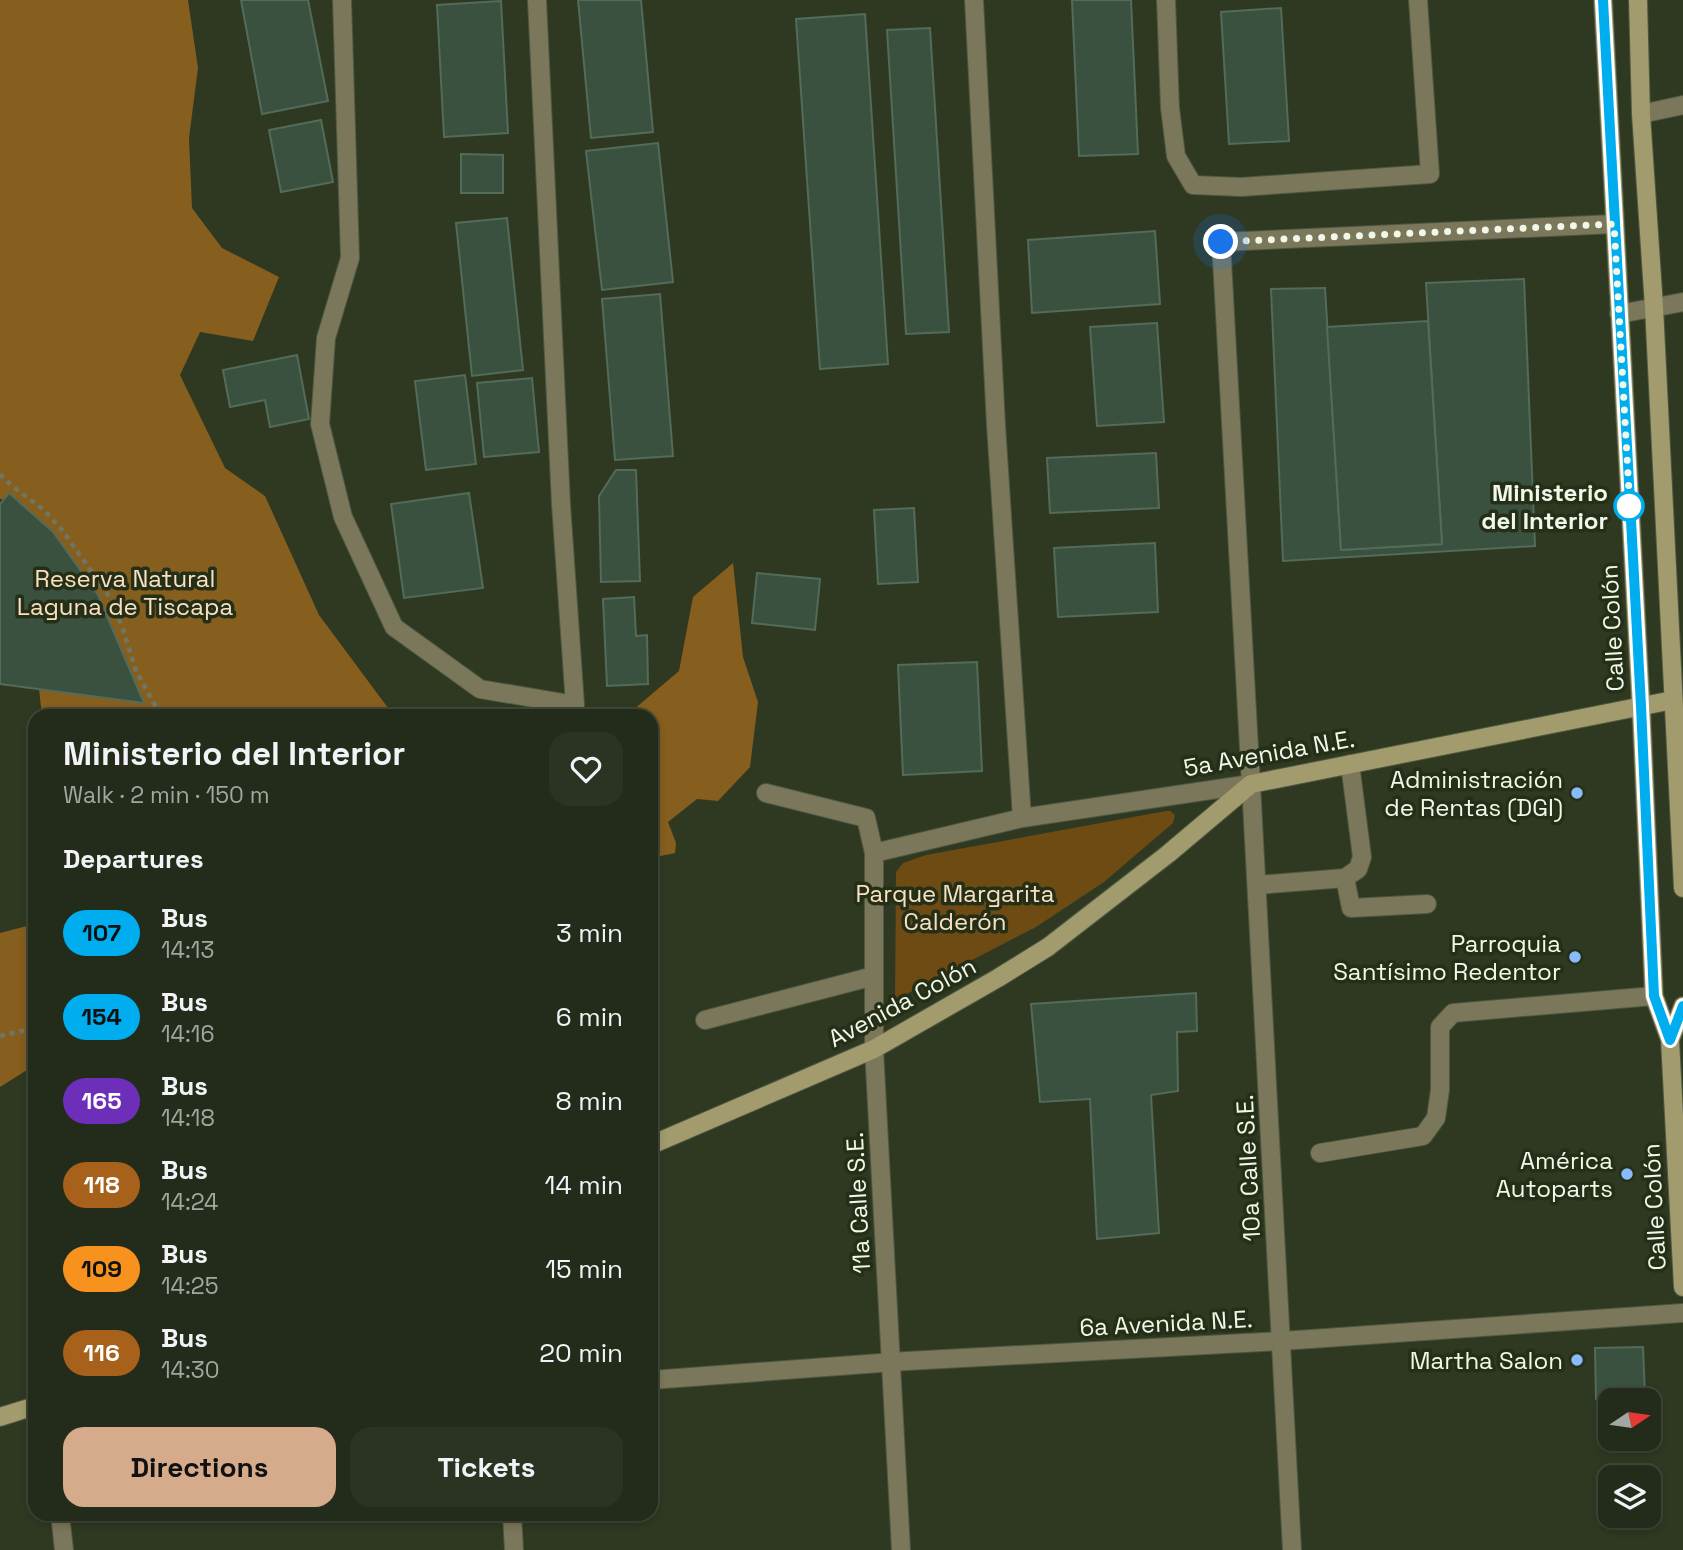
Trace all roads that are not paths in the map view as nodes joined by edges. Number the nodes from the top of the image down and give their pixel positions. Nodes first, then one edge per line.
1 (342, 0) edge
2 (537, 0) edge
3 (974, 0) edge
4 (1166, 0) edge
5 (1418, 0) edge
6 (1603, 0) edge
7 (1637, 0) edge
8 (1683, 105) edge
9 (1642, 114) junction
10 (1614, 224) junction
11 (1683, 302) edge
12 (1654, 307) junction
13 (1619, 314) junction
14 (1673, 700) junction
15 (1641, 706) junction
16 (1350, 764) junction
17 (1251, 784) junction
18 (766, 793) dead end
19 (1022, 818) junction
20 (1682, 851) edge
21 (874, 853) junction
22 (1345, 878) junction
23 (1258, 885) junction
24 (1683, 888) edge
25 (1427, 904) dead end
26 (874, 975) junction
27 (1654, 996) junction
28 (1683, 1006) edge
29 (705, 1020) dead end
30 (1670, 1040) junction
31 (874, 1049) junction
32 (658, 1142) edge
33 (1320, 1153) dead end
34 (1683, 1287) edge
35 (1683, 1313) edge
36 (1282, 1341) junction
37 (890, 1362) junction
38 (658, 1379) edge
39 (28, 1408) edge
40 (0, 1417) edge
41 (61, 1521) edge
42 (512, 1521) edge
43 (64, 1550) edge
44 (514, 1550) edge
45 (901, 1550) edge
46 (1292, 1550) edge

1 - 2 street
3 - 19 street
4 - 5 street
6 - 10 main road, Calle Colón
7 - 9 main road
8 - 9 street
9 - 12 main road
10 - 13 main road, Calle Colón
10 - 17 street, 10a Calle S.E.
11 - 12 street
12 - 13 street
12 - 14 main road
13 - 15 main road, Calle Colón
14 - 15 main road, 5a Avenida N.E.
14 - 20 main road
15 - 16 main road, 5a Avenida N.E.
15 - 27 main road, Calle Colón
16 - 17 main road, 5a Avenida N.E.
16 - 22 street
17 - 19 street, 5a Avenida N.E.
17 - 23 street, 10a Calle S.E.
17 - 31 main road, Avenida Colón
18 - 21 street, 11a Calle S.E.
19 - 21 street, 5a Avenida N.E.
20 - 24 main road
21 - 26 street, 11a Calle S.E.
22 - 23 street
22 - 25 street
23 - 36 street, 10a Calle S.E.
26 - 29 street
26 - 31 street, 11a Calle S.E.
27 - 30 main road, Calle Colón
27 - 33 street
28 - 30 main road, Calle Colón
30 - 34 main road, Calle Colón
31 - 32 main road, Avenida Colón
31 - 37 street, 11a Calle S.E.
35 - 36 street, 6a Avenida N.E.
36 - 37 street, 6a Avenida N.E.
36 - 46 street, 10a Calle S.E.
37 - 38 street, 6a Avenida N.E.
37 - 45 street, 11a Calle S.E.
39 - 40 main road
41 - 43 street
42 - 44 street

